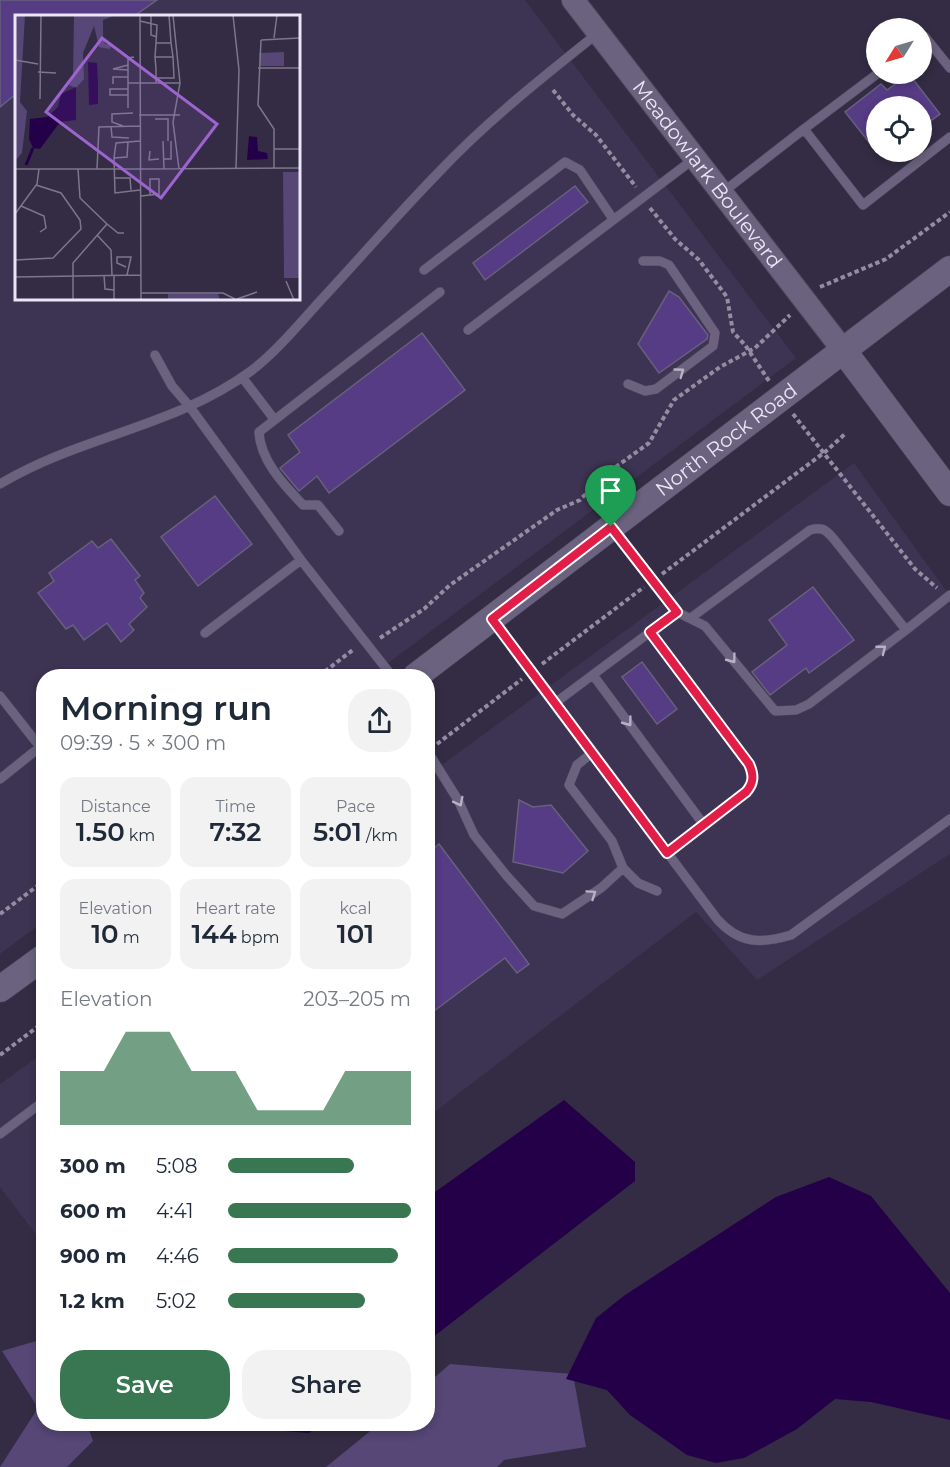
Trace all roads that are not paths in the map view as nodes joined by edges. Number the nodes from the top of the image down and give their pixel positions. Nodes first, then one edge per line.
1 (573, 0) edge
2 (598, 33) junction
3 (932, 46) edge
4 (950, 68) edge
5 (866, 82) edge
6 (804, 129) junction
7 (950, 136) edge
8 (694, 158) junction
9 (722, 193) junction
10 (613, 219) junction
11 (643, 261) dead end
12 (950, 268) edge
13 (424, 270) dead end
14 (440, 292) dead end
15 (468, 330) dead end
16 (843, 350) junction
17 (155, 355) dead end
18 (242, 377) junction
19 (628, 384) dead end
20 (190, 407) junction
21 (274, 419) junction
22 (0, 484) edge
23 (950, 493) edge
24 (611, 527) junction
25 (339, 531) dead end
26 (301, 560) junction
27 (948, 597) edge
28 (677, 612) junction
29 (692, 617) junction
30 (492, 619) junction
31 (906, 630) junction
32 (650, 632) junction
33 (205, 633) dead end
34 (387, 669) edge
35 (425, 669) edge
36 (593, 675) junction
37 (0, 696) edge
38 (555, 703) junction
39 (36, 742) edge
40 (592, 753) junction
41 (36, 754) edge
42 (435, 763) edge
43 (0, 779) edge
44 (950, 819) edge
45 (704, 825) junction
46 (667, 853) junction
47 (623, 868) junction
48 (657, 891) dead end
49 (36, 963) edge
50 (0, 989) edge
51 (36, 1107) edge
52 (0, 1134) edge

1 - 2 street, Meadowlark Boulevard
2 - 8 street, Meadowlark Boulevard
2 - 18 lane
3 - 4 lane
5 - 6 lane
6 - 7 lane
6 - 9 lane
8 - 9 street, Meadowlark Boulevard
8 - 10 lane
9 - 16 street, Meadowlark Boulevard
10 - 13 lane
10 - 15 lane
19 -> 11 lane
12 - 16 main road, North Rock Road
14 - 21 lane
16 - 23 main road
16 - 24 main road, North Rock Road
17 - 20 lane
18 - 20 lane
18 - 21 lane
20 - 22 lane
20 - 26 lane
21 - 25 lane
24 - 28 lane
24 - 30 main road, North Rock Road
26 - 33 lane
26 - 34 lane
27 - 31 lane
28 - 29 lane
28 - 32 lane
29 -> 31 lane
29 - 31 lane
30 - 35 main road, North Rock Road
30 - 38 lane
32 - 36 lane
32 - 45 lane
36 - 38 lane
36 -> 45 lane
37 - 39 lane
38 - 40 lane
40 - 46 lane
40 - 47 lane
41 - 43 lane
42 -> 47 lane
44 - 46 lane
45 - 46 lane
47 - 48 lane
49 - 50 main road
51 - 52 lane

